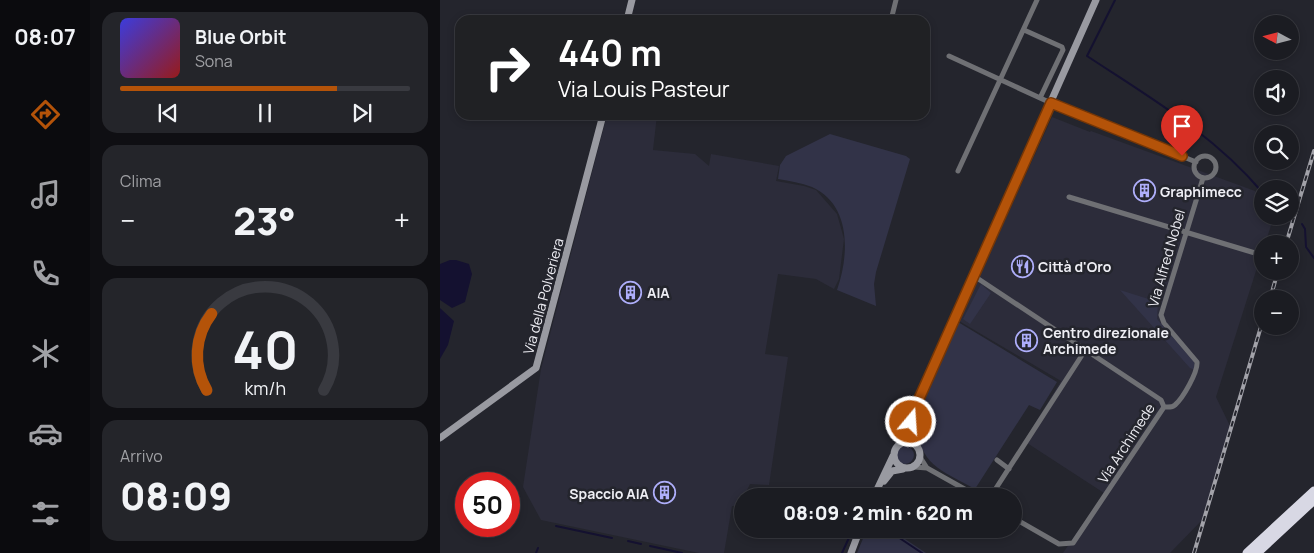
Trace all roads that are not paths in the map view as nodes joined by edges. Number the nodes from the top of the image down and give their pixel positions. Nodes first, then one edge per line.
1 (632, 0) edge
2 (896, 0) edge
3 (1037, 0) edge
4 (1096, 0) edge
5 (628, 15) edge
6 (892, 15) edge
7 (1024, 30) junction
8 (949, 56) dead end
9 (1000, 79) junction
10 (1040, 98) junction
11 (1051, 103) junction
12 (602, 120) edge
13 (1196, 162) junction
14 (958, 171) dead end
15 (1203, 178) junction
16 (1069, 197) dead end
17 (1185, 233) junction
18 (1254, 253) edge
19 (974, 276) junction
20 (1086, 350) junction
21 (918, 401) junction
22 (1164, 407) junction
23 (440, 438) edge
24 (902, 443) junction
25 (918, 448) junction
26 (894, 456) junction
27 (920, 457) junction
28 (997, 460) dead end
29 (914, 467) junction
30 (927, 468) junction
31 (905, 469) junction
32 (1010, 469) junction
33 (878, 488) edge
34 (879, 488) edge
35 (963, 488) edge
36 (997, 488) edge
37 (1314, 491) edge
38 (1314, 500) edge
39 (1022, 523) edge
40 (857, 538) edge
41 (851, 553) edge
42 (1247, 553) edge
43 (1257, 553) edge

1 - 5 main road
2 - 6 street
3 - 7 street
4 - 11 main road
7 - 9 street
7 - 10 street
8 - 9 street
9 - 10 street
9 - 14 street
10 - 11 street
11 - 13 street
11 - 19 main road
12 - 23 main road, Via della Polveriera
13 - 15 street
13 - 15 street
15 - 17 street, Via Alfred Nobel
16 - 17 street
17 - 18 street
17 - 22 street, Via Alfred Nobel
19 - 20 street, Via Archimede
19 - 21 main road
20 - 22 street, Via Archimede
20 - 32 street
21 - 24 main road
21 - 25 main road
22 - 39 street, Via Archimede
24 - 25 main road
24 - 26 main road
25 - 27 main road
26 - 31 main road
26 - 33 main road
27 - 29 main road
27 - 30 street
28 - 32 street
29 - 30 street
29 - 31 main road
30 - 35 street
31 - 34 main road
32 - 36 street
37 - 42 highway
38 - 43 highway
40 - 41 main road

